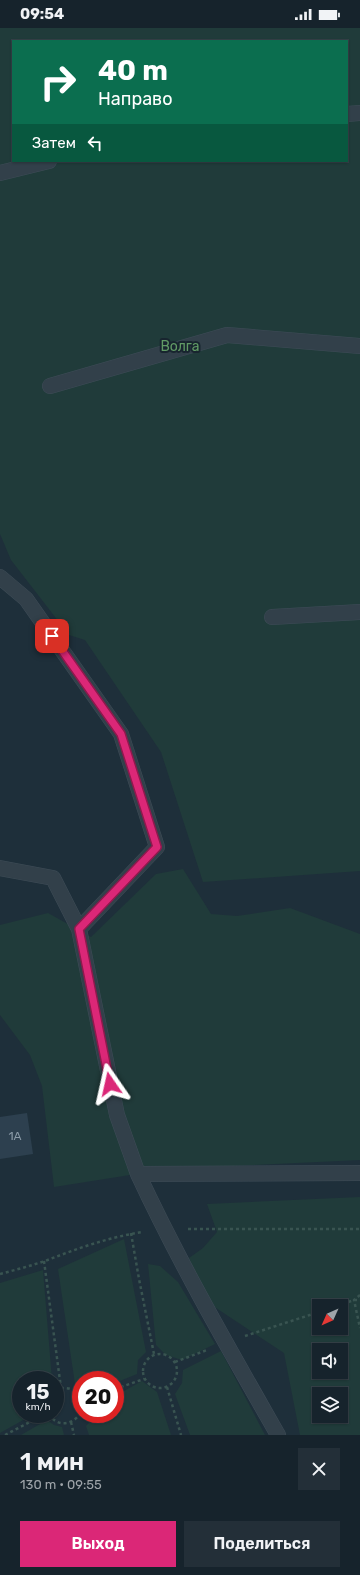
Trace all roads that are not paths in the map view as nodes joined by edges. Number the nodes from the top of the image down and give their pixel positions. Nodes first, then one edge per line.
1 (360, 113) edge
2 (348, 114) edge
3 (45, 162) edge
4 (0, 173) edge
5 (360, 346) edge
6 (50, 386) dead end
7 (0, 577) edge
8 (360, 612) edge
9 (272, 617) dead end
10 (0, 868) edge
11 (79, 929) junction
12 (360, 1173) edge
13 (138, 1174) junction
14 (278, 1435) edge

1 - 2 lane
3 - 4 lane
5 - 6 lane
7 - 11 lane
8 - 9 lane
10 - 11 lane
11 - 13 lane
12 - 13 lane
13 - 14 lane

